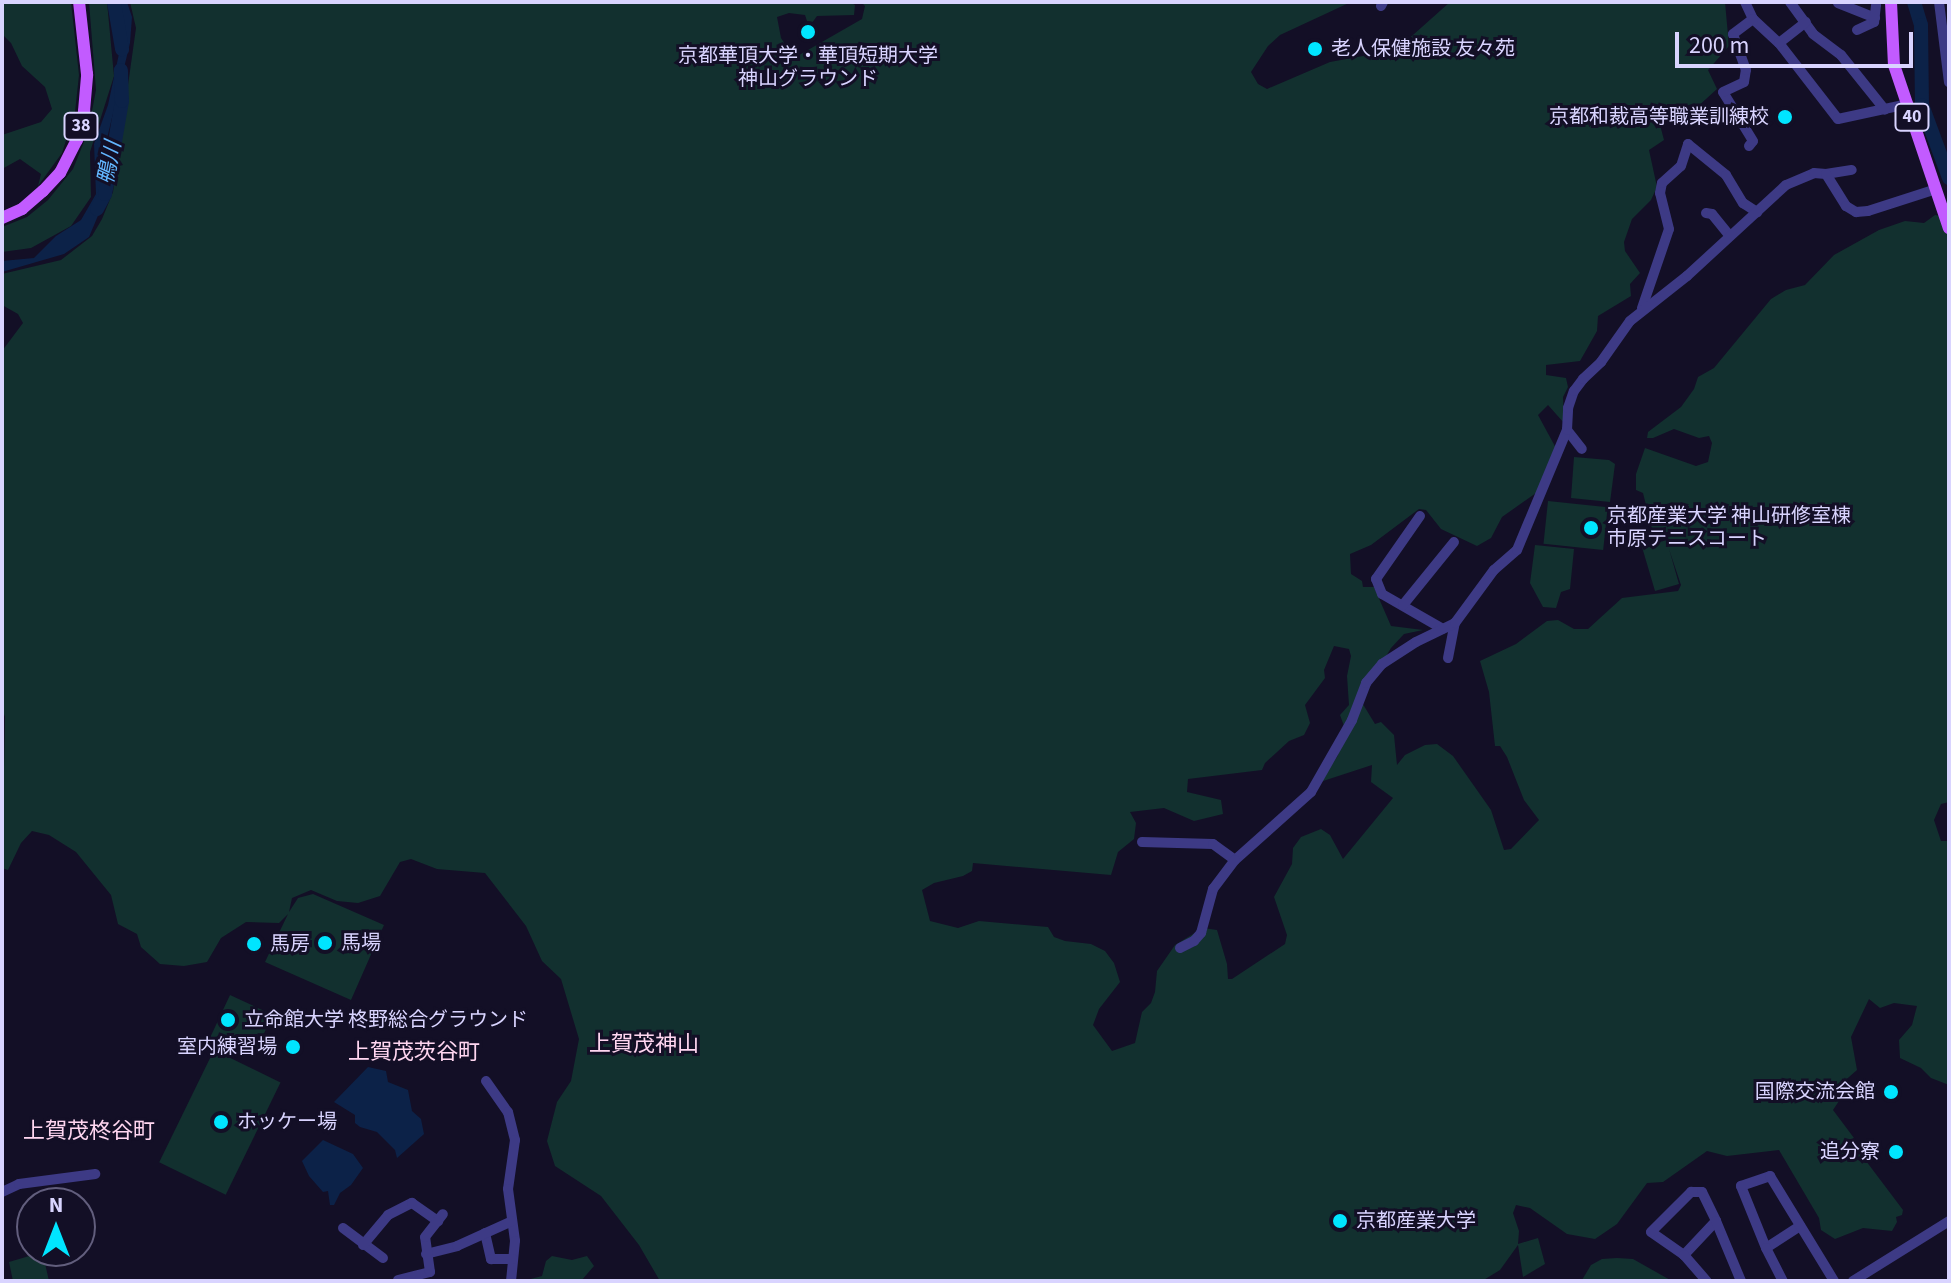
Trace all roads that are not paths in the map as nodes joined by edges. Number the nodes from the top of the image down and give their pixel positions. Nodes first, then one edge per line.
1 (79, 2) edge
2 (1745, 2) edge
3 (1790, 2) edge
4 (1939, 2) edge
5 (1838, 3) edge
6 (1872, 4) edge
7 (1891, 7) edge
8 (1875, 18) junction
9 (1753, 19) junction
10 (1806, 22) junction
11 (1857, 30) dead end
12 (1779, 43) junction
13 (1949, 82) edge
14 (1908, 104) junction
15 (1885, 110) junction
16 (1749, 146) dead end
17 (1852, 170) dead end
18 (1826, 174) junction
19 (1941, 189) edge
20 (1757, 212) junction
21 (1706, 213) dead end
22 (2, 218) edge
23 (1949, 228) edge
24 (1730, 236) junction
25 (1636, 316) junction
26 (1567, 430) junction
27 (1582, 449) dead end
28 (1420, 516) dead end
29 (1454, 542) dead end
30 (1403, 605) junction
31 (1455, 623) junction
32 (1443, 629) junction
33 (1448, 658) dead end
34 (1142, 842) dead end
35 (1235, 860) junction
36 (1180, 948) dead end
37 (486, 1081) dead end
38 (95, 1174) dead end
39 (2, 1192) edge
40 (512, 1221) junction
41 (1716, 1221) junction
42 (1949, 1221) edge
43 (1800, 1226) junction
44 (343, 1228) dead end
45 (485, 1233) junction
46 (363, 1245) junction
47 (1766, 1248) junction
48 (426, 1254) junction
49 (1684, 1255) junction
50 (383, 1258) dead end
51 (513, 1259) junction
52 (398, 1280) edge
53 (511, 1281) edge
54 (1707, 1281) edge
55 (1741, 1281) edge
56 (1783, 1281) edge
57 (1834, 1281) edge
58 (1853, 1281) edge

1 - 22 main road, 38
2 - 9 street
3 - 10 street
4 - 13 street
5 - 8 street
6 - 7 street
6 - 8 street
7 - 14 main road, 40
8 - 11 street
9 - 12 street
9 - 16 street
10 - 12 street
10 - 15 street
12 - 15 street
14 - 15 street
14 - 19 main road, 40
17 - 18 street
18 - 19 street
18 - 20 street
19 - 23 main road, 40
20 - 24 street
20 - 25 street
21 - 24 street
24 - 25 street
25 - 26 street
26 - 27 street
26 - 31 street
28 - 30 street
29 - 30 street
30 - 32 street
31 - 32 street
31 - 33 street
32 - 35 street
34 - 35 street
35 - 36 street
37 - 40 street
38 - 39 street
40 - 45 street
40 - 51 street
41 - 49 street
41 - 49 street
41 - 55 street
42 - 58 street
43 - 47 street
43 - 47 street
43 - 57 street
44 - 46 street
45 - 48 street
45 - 51 street
46 - 48 street
46 - 50 street
47 - 56 street
48 - 52 street
49 - 54 street
51 - 53 street

